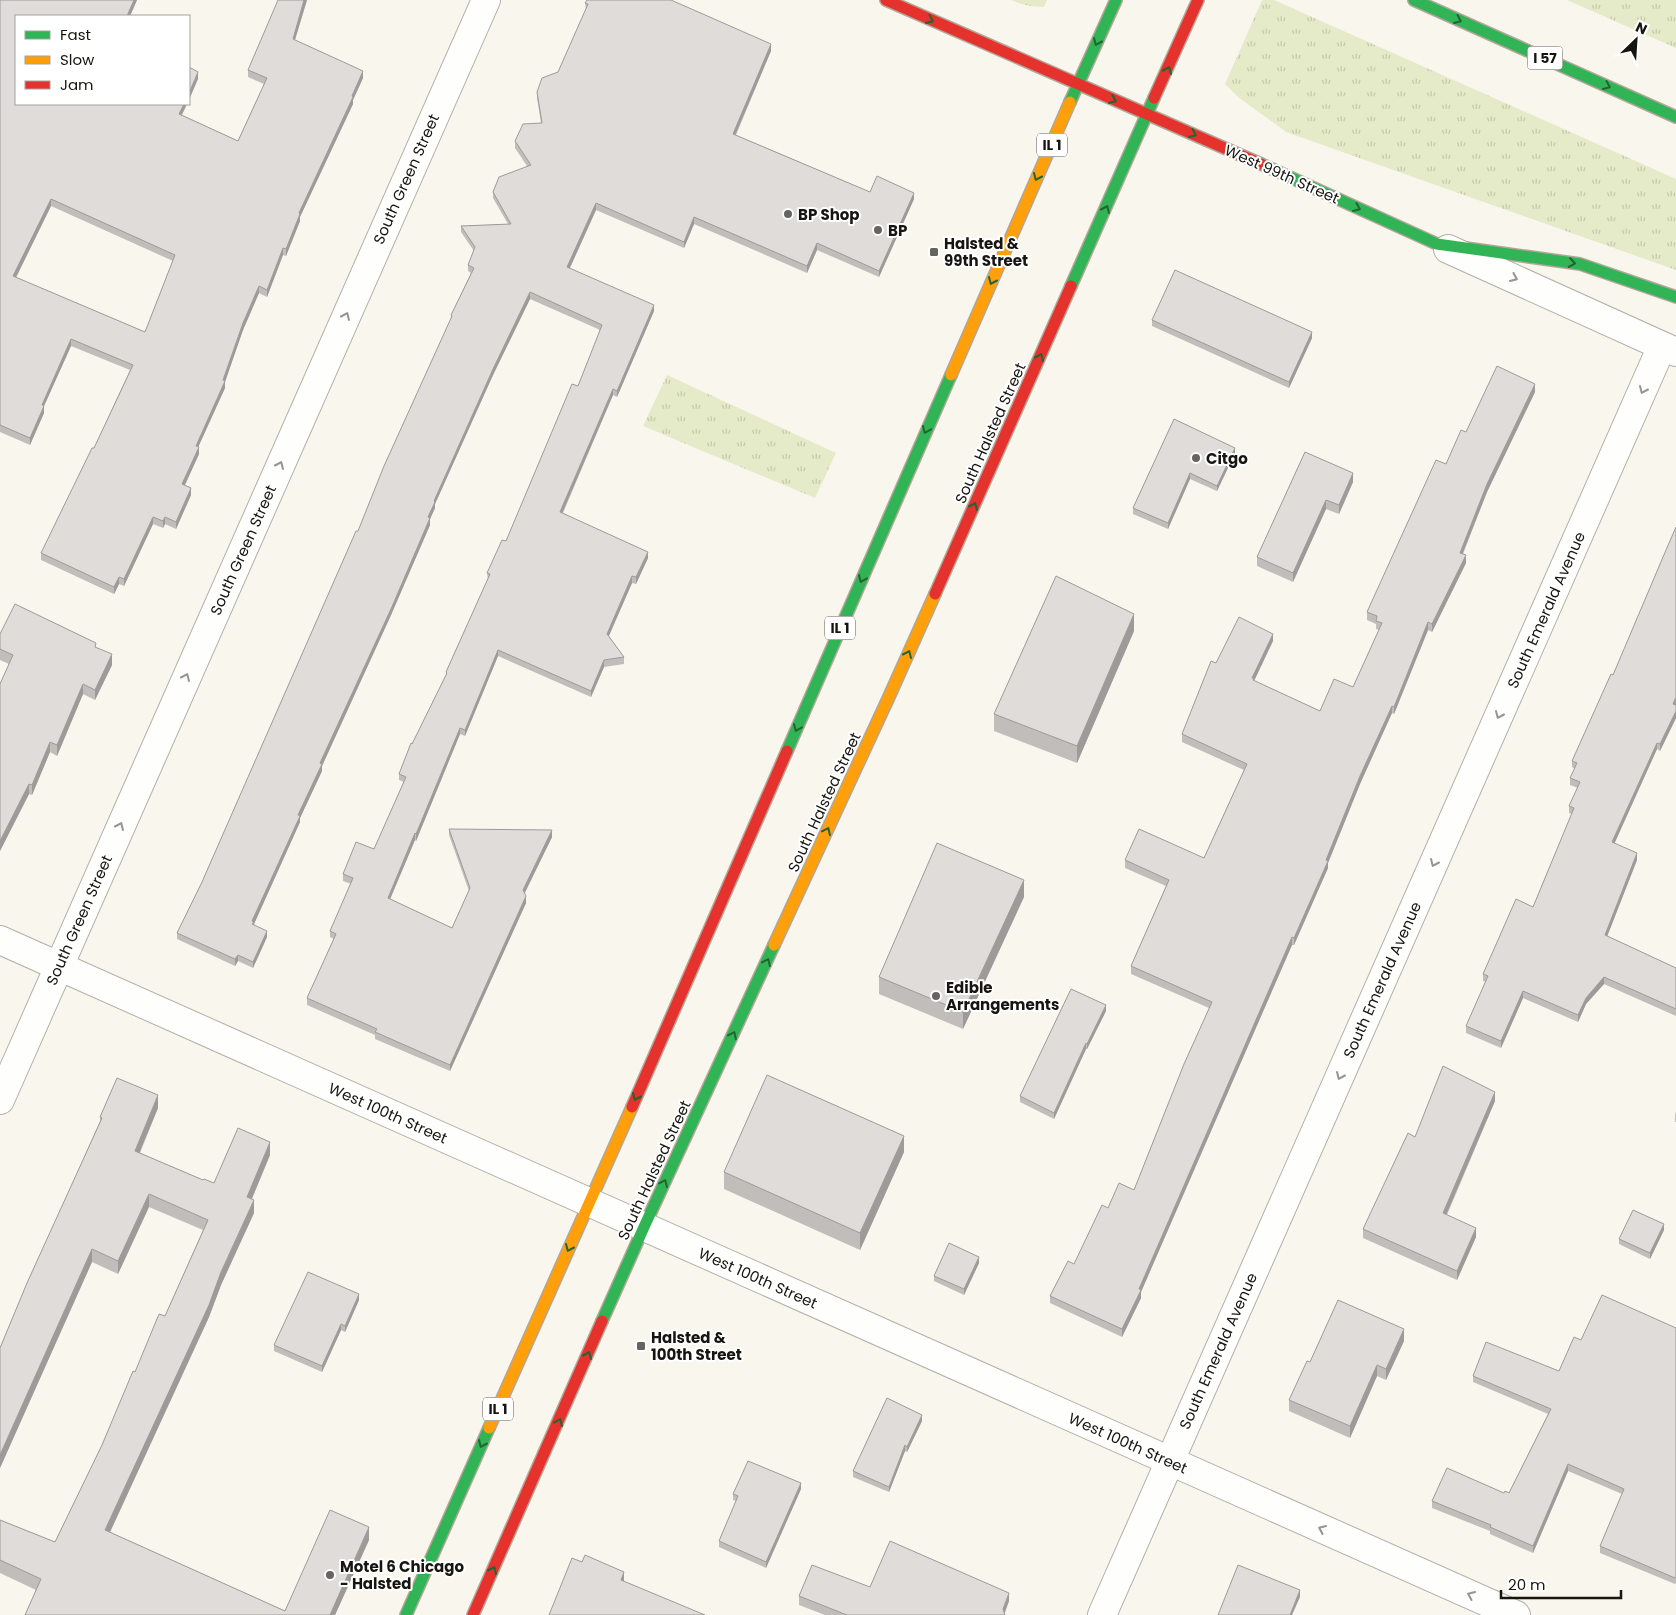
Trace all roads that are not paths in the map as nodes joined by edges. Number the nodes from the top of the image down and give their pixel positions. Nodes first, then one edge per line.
1 (486, 0) edge
2 (886, 0) edge
3 (1116, 0) edge
4 (1198, 0) edge
5 (1414, 0) edge
6 (1078, 85) junction
7 (1148, 115) junction
8 (1676, 117) edge
9 (1437, 244) junction
10 (1676, 297) edge
11 (1669, 349) edge
12 (0, 940) edge
13 (58, 967) junction
14 (0, 1100) edge
15 (589, 1203) junction
16 (644, 1227) junction
17 (1170, 1461) junction
18 (406, 1615) edge
19 (473, 1615) edge
20 (1102, 1615) edge
21 (1516, 1615) edge

13 -> 1 street, South Green Street
2 -> 6 main road, West 99th Street
3 -> 6 main road, IL 1
7 -> 4 main road, South Halsted Street
5 -> 8 main road, I 57
6 -> 7 main road, West 99th Street
6 -> 15 main road, IL 1
7 -> 9 main road, West 99th Street
16 -> 7 main road, South Halsted Street
9 -> 10 main road
9 -> 11 street, West 99th Street
11 -> 17 street, South Emerald Avenue
12 - 13 street, West 100th Street
13 - 14 street, South Green Street
13 - 15 street, West 100th Street
15 - 16 street, West 100th Street
15 -> 18 main road, IL 1
16 - 17 street, West 100th Street
19 -> 16 main road, South Halsted Street
17 - 20 street, South Emerald Avenue
21 -> 17 street, West 100th Street

